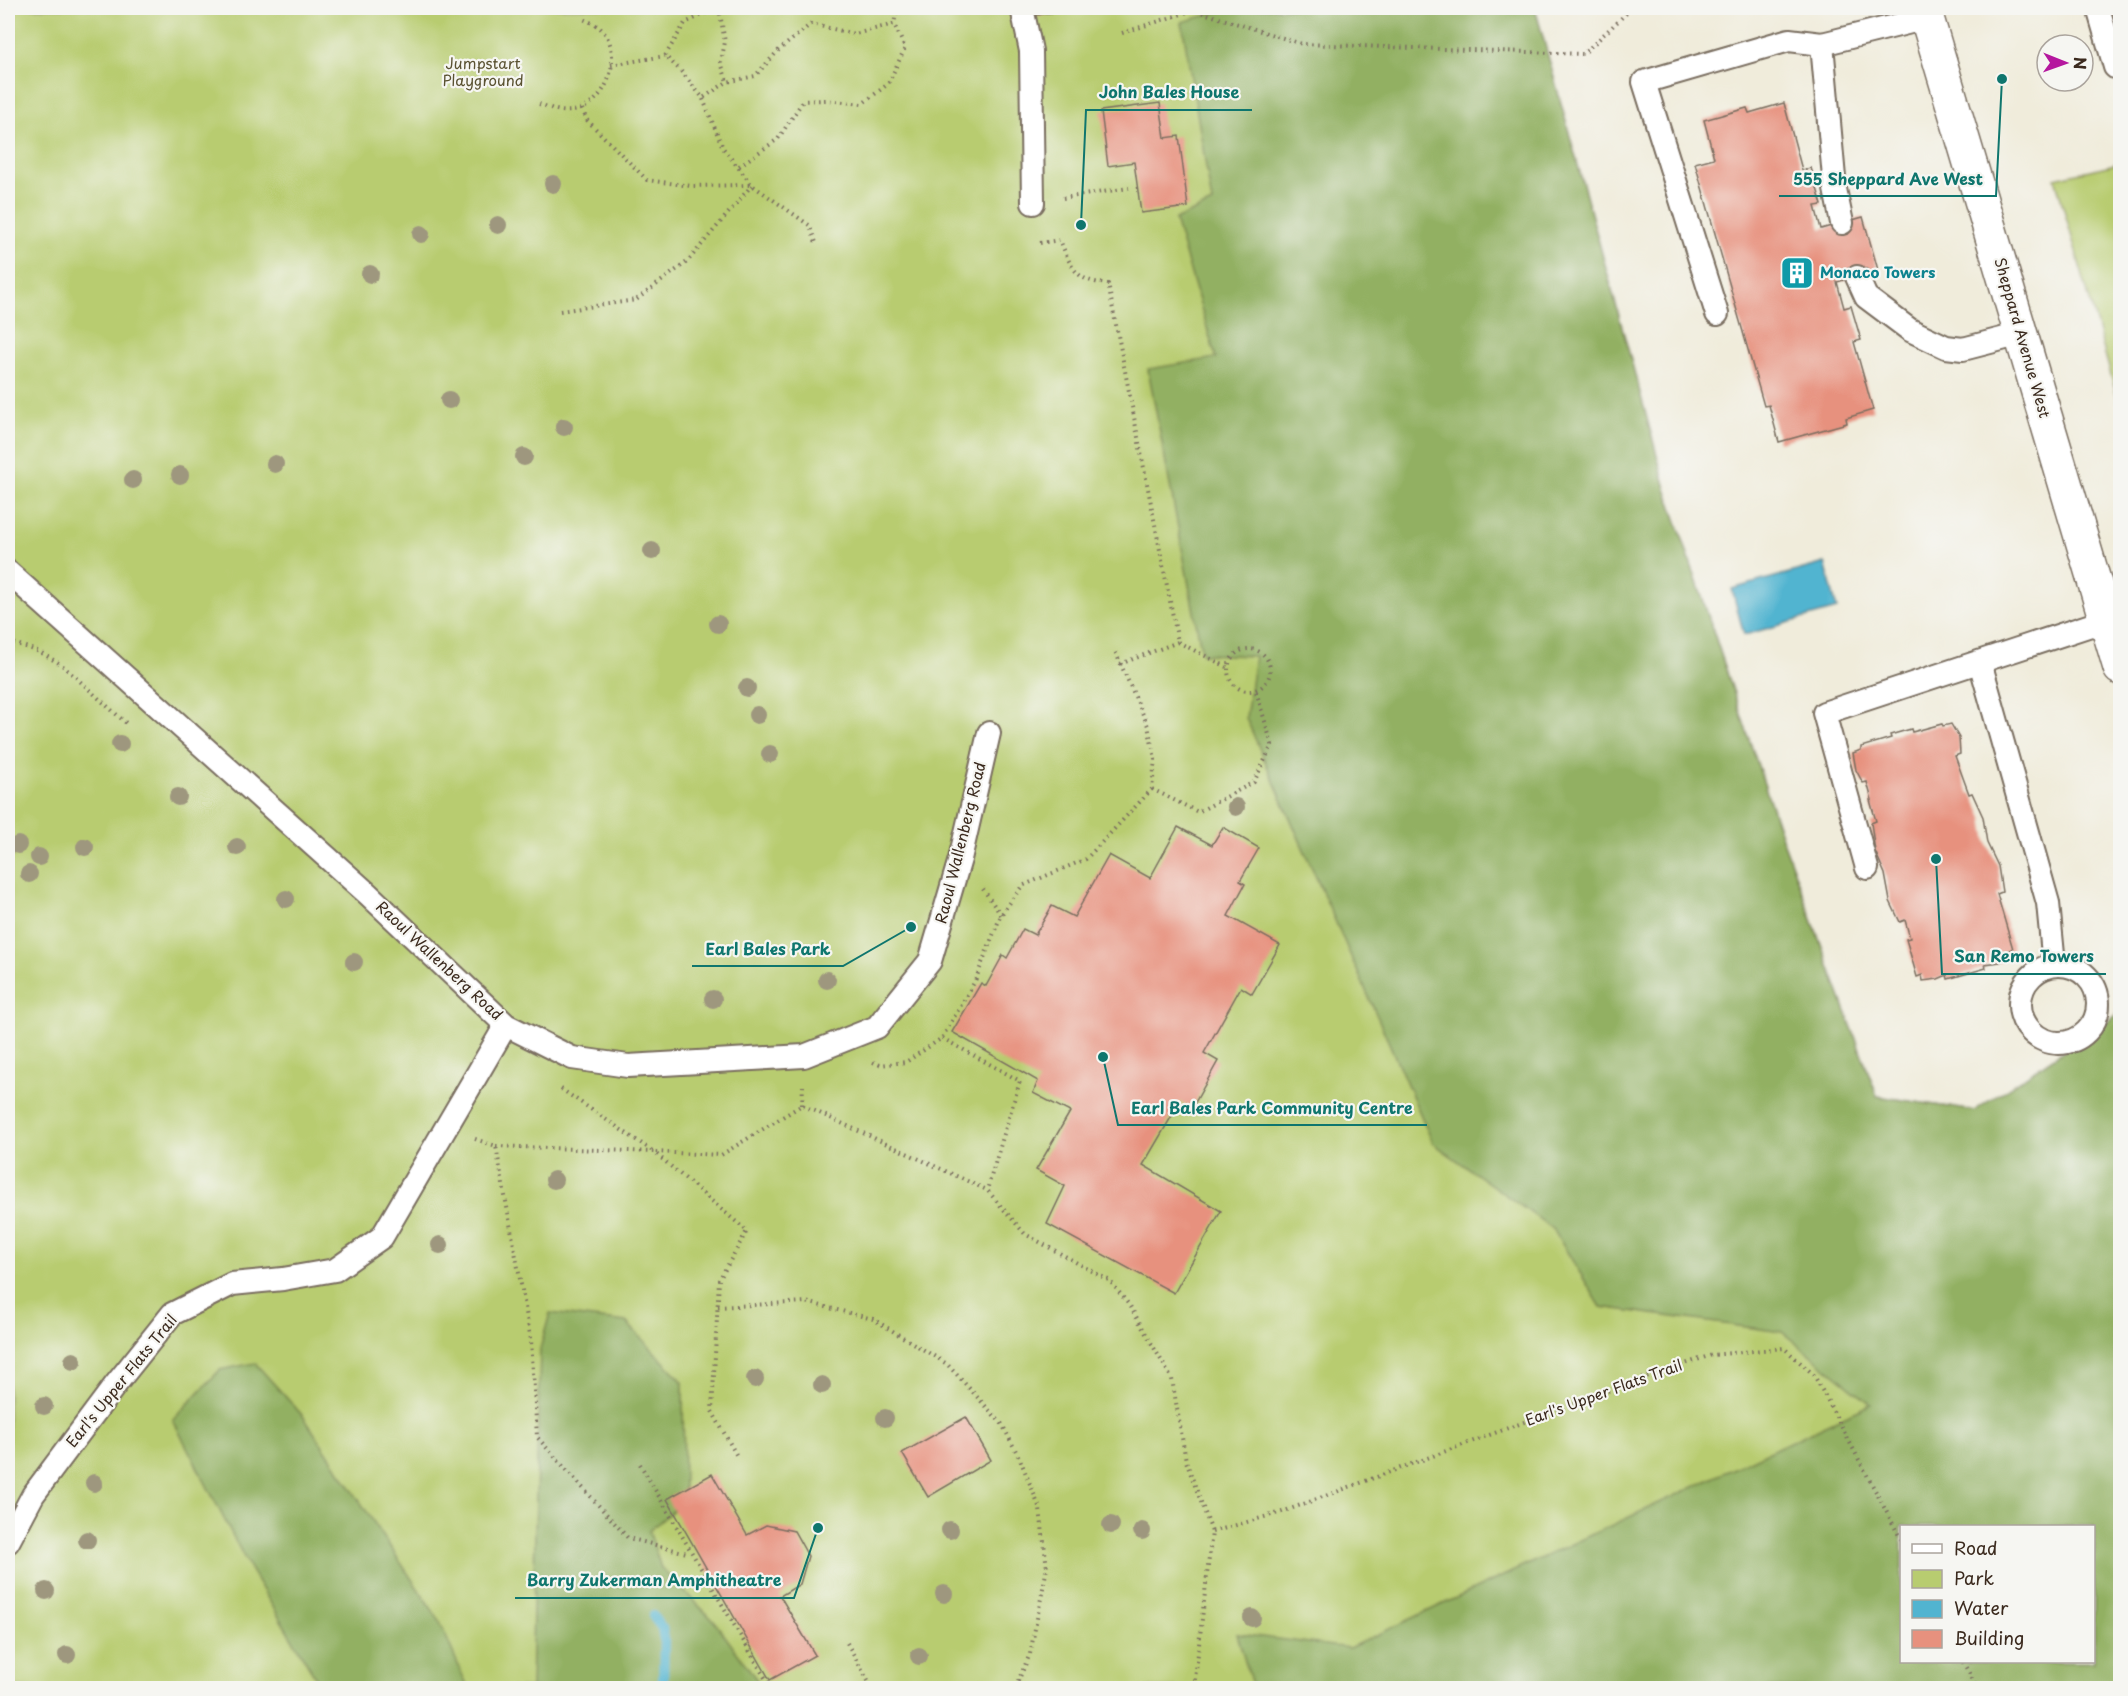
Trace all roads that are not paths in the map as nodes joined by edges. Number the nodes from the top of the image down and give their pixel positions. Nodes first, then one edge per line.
1 (1022, 8) edge
2 (2098, 8) edge
3 (1926, 13) edge
4 (1822, 44) junction
5 (2121, 65) edge
6 (1033, 203) road end
7 (1842, 223) dead end
8 (1857, 277) dead end
9 (1717, 314) dead end
10 (2021, 334) junction
11 (8, 572) edge
12 (2106, 620) junction
13 (1980, 662) junction
14 (2121, 668) edge
15 (988, 733) dead end
16 (1867, 868) dead end
17 (2054, 965) dead end
18 (506, 1025) junction
19 (8, 1542) edge

1 - 6 lane
2 - 5 lane
3 - 4 lane
3 - 10 main road, Sheppard Avenue West
4 - 7 lane
4 - 9 lane
8 - 10 lane
10 - 12 main road, Sheppard Avenue West
11 - 18 lane, Raoul Wallenberg Road
12 - 13 lane
12 - 14 main road, Sheppard Avenue West
13 - 16 lane
13 - 17 lane
15 - 18 lane, Raoul Wallenberg Road
18 - 19 lane, Earl's Upper Flats Trail

